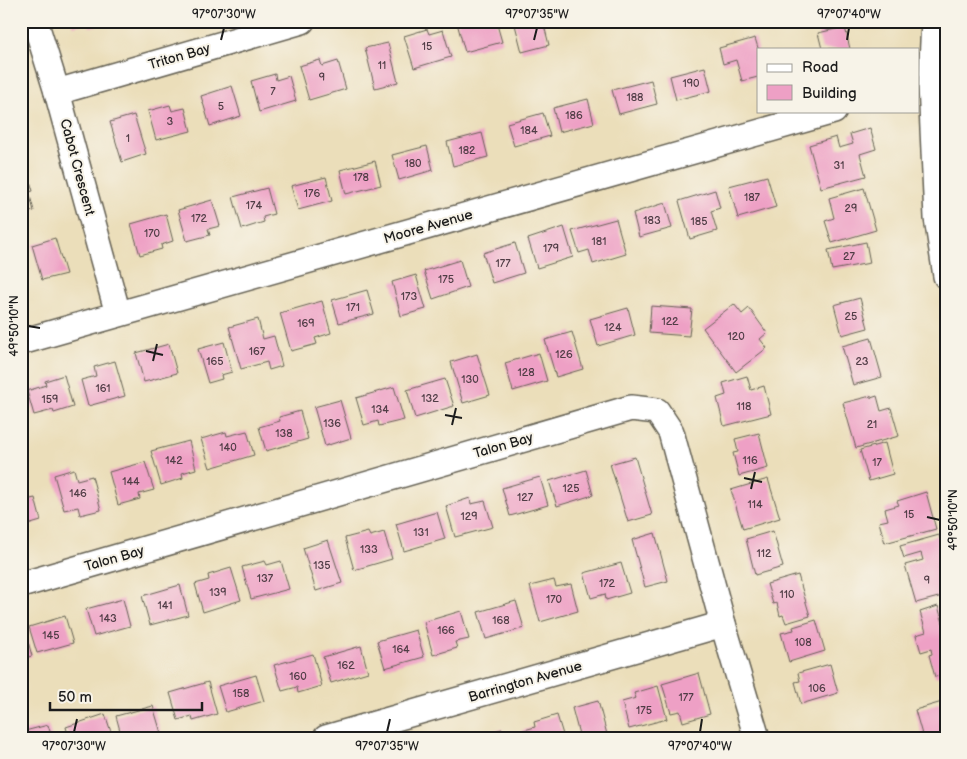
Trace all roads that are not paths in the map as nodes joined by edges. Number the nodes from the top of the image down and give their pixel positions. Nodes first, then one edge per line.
1 (36, 21) edge
2 (302, 21) edge
3 (934, 21) edge
4 (57, 92) junction
5 (932, 96) edge
6 (830, 112) edge
7 (946, 276) edge
8 (118, 314) junction
9 (21, 342) edge
10 (21, 585) edge
11 (723, 624) junction
12 (326, 738) edge
13 (757, 738) edge

1 - 4 street, Cabot Crescent
2 - 4 street, Triton Bay
3 - 5 street
4 - 8 street, Cabot Crescent
5 - 7 street
6 - 8 street, Moore Avenue
8 - 9 street, Moore Avenue
10 - 11 street, Talon Bay
11 - 12 street, Barrington Avenue
11 - 13 street, Talon Bay

